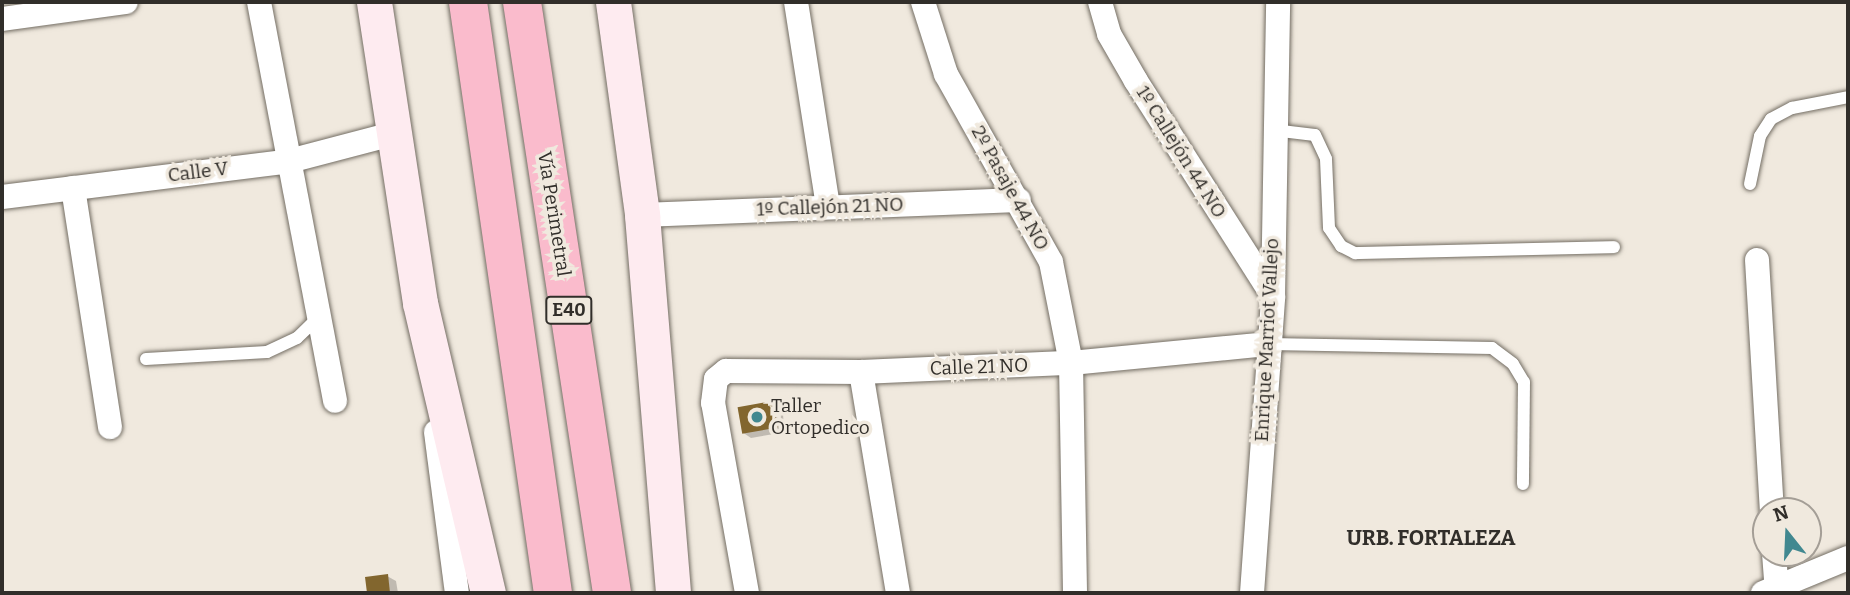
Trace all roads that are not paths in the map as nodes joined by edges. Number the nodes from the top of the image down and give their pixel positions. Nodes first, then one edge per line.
1 (126, 2) edge
2 (259, 2) edge
3 (374, 2) edge
4 (613, 2) edge
5 (796, 2) edge
6 (923, 2) edge
7 (1100, 2) edge
8 (1278, 2) edge
9 (44, 7) edge
10 (523, 14) edge
11 (470, 18) edge
12 (2, 19) edge
13 (1848, 97) edge
14 (1273, 130) junction
15 (392, 134) junction
16 (289, 161) junction
17 (1750, 184) dead end
18 (73, 188) junction
19 (2, 197) edge
20 (1019, 200) junction
21 (828, 206) junction
22 (642, 215) junction
23 (1614, 247) dead end
24 (1757, 260) dead end
25 (1273, 297) junction
26 (420, 303) junction
27 (318, 318) junction
28 (1269, 344) junction
29 (146, 359) dead end
30 (1071, 363) junction
31 (861, 372) junction
32 (335, 401) dead end
33 (110, 427) dead end
34 (1523, 484) dead end
35 (1771, 497) edge
36 (1848, 558) edge
37 (1773, 567) edge
38 (1772, 592) edge
39 (457, 593) edge
40 (488, 593) edge
41 (553, 593) edge
42 (612, 593) edge
43 (673, 593) edge
44 (747, 593) edge
45 (898, 593) edge
46 (1075, 593) edge
47 (1252, 593) edge

1 - 9 street
2 - 16 street
3 - 15 main road
4 - 22 main road
5 - 21 street
6 - 20 street, 2º Pasaje 44 NO
7 - 25 street, 1º Callejón 44 NO
8 - 14 street, Enrique Marriot Vallejo
9 - 12 street
10 - 42 highway, Vía Perimetral / E40
11 - 41 highway
13 - 17 lane
14 - 23 lane
14 - 25 street, Enrique Marriot Vallejo
15 - 16 street, Calle V
15 - 26 main road
16 - 18 street, Calle V
16 - 27 street
18 - 19 street, Calle V
18 - 33 street
20 - 21 street, 1º Callejón 21 NO
20 - 30 street, 2º Pasaje 44 NO
21 - 22 street, 1º Callejón 21 NO
22 - 43 main road
24 - 35 street
25 - 28 street, Enrique Marriot Vallejo
26 - 39 street
26 - 40 main road
27 - 29 lane
27 - 32 street
28 - 30 street, Calle 21 NO
28 - 34 lane
28 - 47 street, Enrique Marriot Vallejo
30 - 31 street, Calle 21 NO
30 - 46 street, 2º Pasaje 44 NO
31 - 44 street, Calle 21 NO
31 - 45 street
36 - 38 street
37 - 38 street

